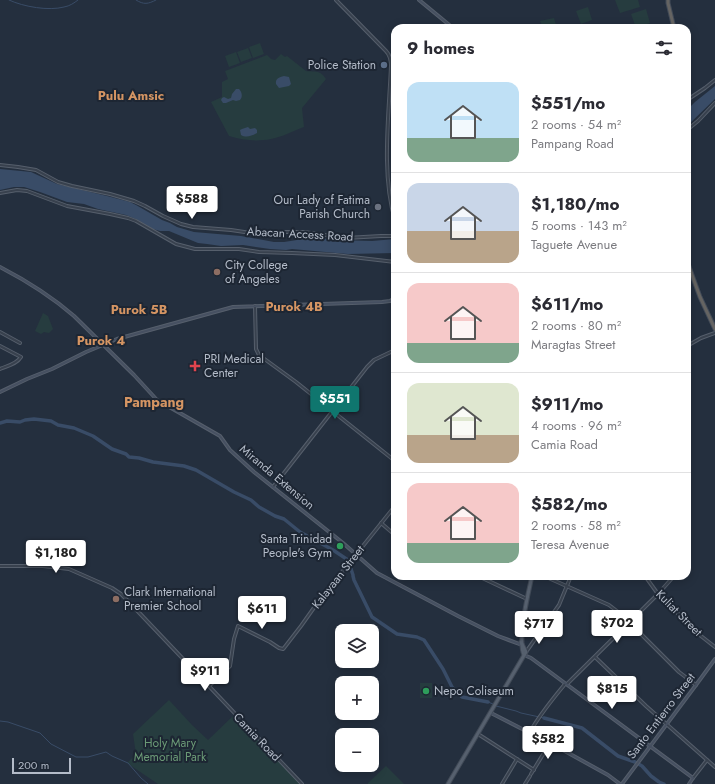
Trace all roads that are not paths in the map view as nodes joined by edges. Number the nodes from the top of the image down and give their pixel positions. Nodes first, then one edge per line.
1 (336, 0) edge
2 (419, 0) edge
3 (668, 0) edge
4 (448, 24) edge
5 (673, 24) edge
6 (715, 80) edge
7 (390, 82) joint
8 (691, 97) edge
9 (715, 103) edge
10 (691, 127) edge
11 (0, 165) edge
12 (0, 193) edge
13 (391, 208) edge
14 (391, 236) edge
15 (391, 262) edge
16 (0, 267) edge
17 (691, 272) edge
18 (391, 300) edge
19 (255, 306) junction
20 (715, 329) edge
21 (0, 332) edge
22 (715, 333) edge
23 (20, 343) dead end
24 (691, 344) edge
25 (104, 345) junction
26 (0, 346) edge
27 (391, 352) edge
28 (1, 368) edge
29 (0, 392) edge
30 (332, 412) junction
31 (391, 458) edge
32 (272, 487) junction
33 (391, 511) edge
34 (381, 523) junction
35 (391, 532) edge
36 (356, 554) junction
37 (0, 566) edge
38 (487, 580) edge
39 (531, 580) edge
40 (553, 580) edge
41 (569, 580) edge
42 (648, 580) edge
43 (670, 580) edge
44 (567, 586) junction
45 (658, 594) junction
46 (527, 599) junction
47 (629, 622) junction
48 (522, 644) junction
49 (715, 647) edge
50 (526, 652) junction
51 (524, 655) junction
52 (595, 657) junction
53 (531, 658) junction
54 (715, 659) edge
55 (566, 684) junction
56 (696, 685) junction
57 (209, 686) junction
58 (491, 713) junction
59 (667, 724) junction
60 (530, 732) junction
61 (478, 734) junction
62 (550, 743) junction
63 (650, 747) junction
64 (516, 759) junction
65 (707, 760) junction
66 (715, 767) edge
67 (534, 770) junction
68 (693, 778) junction
69 (302, 784) edge
70 (448, 784) edge
71 (502, 784) edge
72 (525, 784) edge
73 (621, 784) edge
74 (689, 784) edge

1 - 7 street
2 - 4 main road
3 - 5 highway
6 - 8 street
7 - 13 street
9 - 10 street
11 - 14 street, Abacan Access Road
12 - 15 street, Abacan Access Road
16 - 25 main road, Miranda Extension
17 - 20 highway
18 - 19 main road
19 - 25 main road
19 - 30 street
21 - 23 street
22 - 24 street
25 - 29 main road
25 - 32 main road, Miranda Extension
26 - 28 street
27 - 30 street
30 - 31 street
30 - 32 street
32 - 36 main road, Miranda Extension
33 - 34 street, Kalayaan Street
34 - 35 street
34 - 36 street, Kalayaan Street
36 - 48 main road, Miranda Extension
36 - 57 street, Kalayaan Street
37 - 57 street, Camia Road
38 - 46 street
39 - 46 main road
40 - 44 street
41 - 44 street
42 - 45 street, Kuliat Street
43 - 45 street
44 - 47 street
44 - 50 street
45 - 47 street
45 - 49 street, Kuliat Street
46 - 48 main road
47 - 52 street
47 - 56 street
48 - 50 main road
48 - 51 main road
50 - 51 main road
50 - 53 main road
51 - 53 main road
51 - 58 main road
52 - 55 street
52 - 59 street
53 - 55 main road
54 - 56 main road, Santo Entierro Street
55 - 60 street
55 - 63 main road
56 - 59 main road, Santo Entierro Street
57 - 69 street, Camia Road
58 - 60 main road
58 - 61 main road
59 - 63 main road, Santo Entierro Street
59 - 65 street
60 - 62 main road
61 - 64 street
61 - 70 main road
62 - 67 street
62 - 73 main road
63 - 68 main road
63 - 73 main road, Santo Entierro Street
64 - 67 street
64 - 71 street
65 - 66 street
65 - 68 street
67 - 72 street
68 - 74 main road

